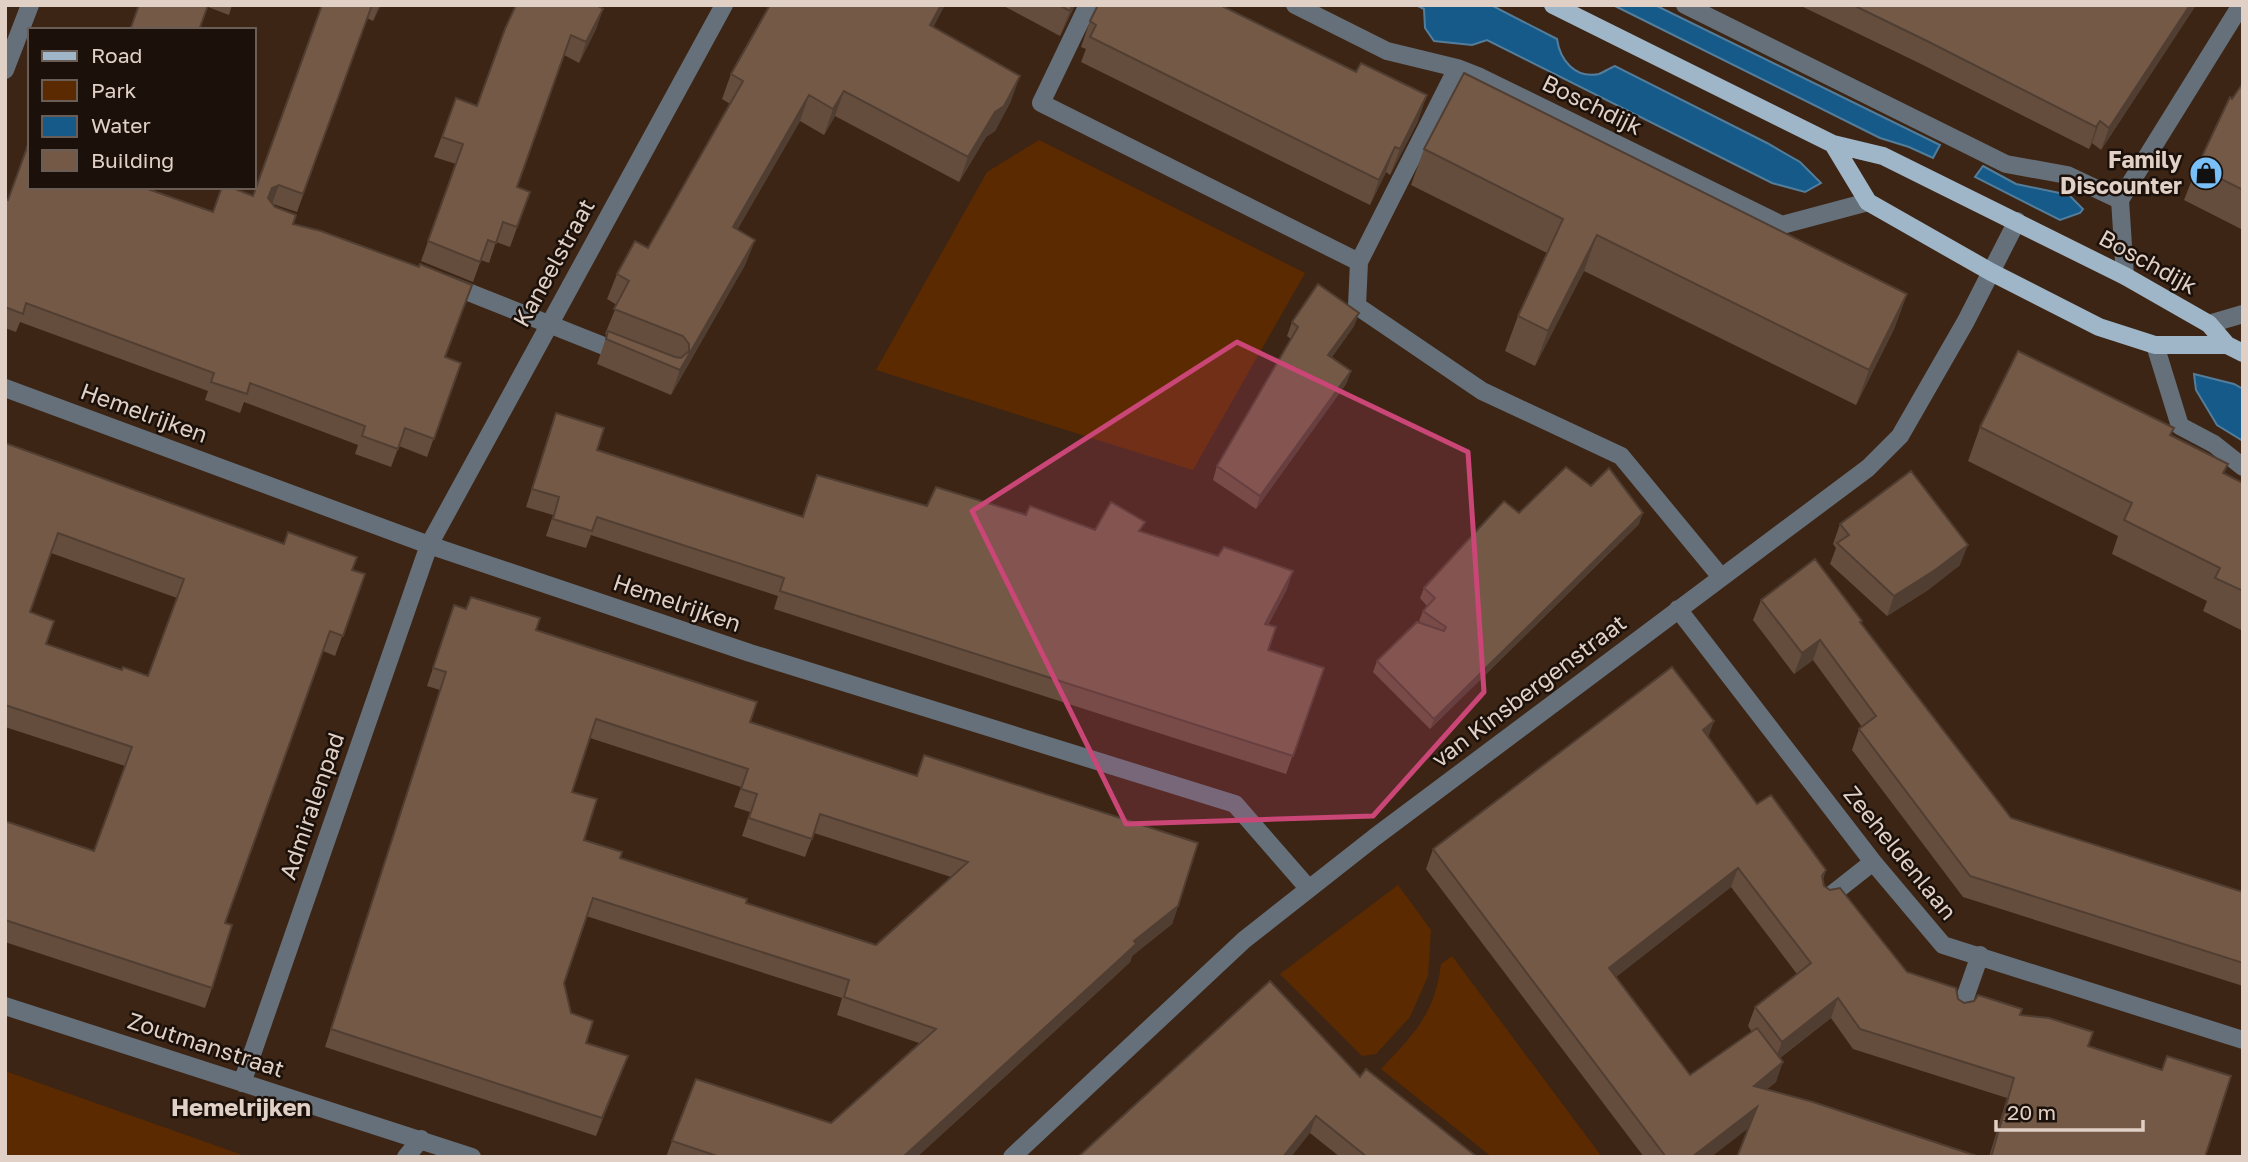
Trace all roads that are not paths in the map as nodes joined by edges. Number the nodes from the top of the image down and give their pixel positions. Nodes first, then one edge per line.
1 (30, 5) edge
2 (724, 5) edge
3 (1088, 5) edge
4 (1295, 5) edge
5 (1553, 5) edge
6 (1685, 5) edge
7 (2240, 13) edge
8 (1457, 68) junction
9 (5, 70) edge
10 (1833, 144) junction
11 (2120, 200) junction
12 (1868, 202) junction
13 (2017, 222) junction
14 (1359, 262) junction
15 (1991, 272) junction
16 (2124, 276) junction
17 (436, 279) edge
18 (2243, 314) edge
19 (548, 324) junction
20 (2209, 324) junction
21 (2155, 345) junction
22 (2235, 349) edge
23 (645, 362) edge
24 (5, 388) edge
25 (2243, 467) edge
26 (429, 545) junction
27 (1721, 577) junction
28 (1678, 609) junction
29 (1873, 862) junction
30 (1309, 889) junction
31 (1826, 899) edge
32 (1980, 955) junction
33 (5, 1006) edge
34 (1960, 1012) edge
35 (2243, 1040) edge
36 (242, 1083) junction
37 (421, 1139) junction
38 (1018, 1155) edge
39 (406, 1157) edge
40 (472, 1157) edge

1 - 9 street
2 - 19 street, Kaneelstraat
3 - 14 street
4 - 8 street, Boschdijk
5 - 10 main road, Boschdijk
6 - 11 street, Boschdijk
7 - 11 street
8 - 12 street, Boschdijk
8 - 14 street
10 - 12 main road, Boschdijk
10 - 13 main road, Boschdijk
11 - 16 street
12 - 15 main road, Boschdijk
13 - 15 street, van Kinsbergenstraat
13 - 16 main road, Boschdijk
14 - 27 street
15 - 21 main road, Boschdijk
15 - 27 street, van Kinsbergenstraat
16 - 20 main road, Boschdijk
17 - 19 street
18 - 20 street, Boschdijk
19 - 23 street
19 - 26 street, Kaneelstraat
20 - 22 main road, Boschdijk
21 - 22 main road, Boschdijk
21 - 25 street
24 - 26 street, Hemelrijken
26 - 30 street, Hemelrijken
26 - 36 street, Admiralenpad
27 - 28 street, van Kinsbergenstraat
28 - 29 street, Zeeheldenlaan
28 - 30 street, van Kinsbergenstraat
29 - 31 street
29 - 32 street, Zeeheldenlaan
30 - 38 street, van Kinsbergenstraat
32 - 34 street
32 - 35 street, Zeeheldenlaan
33 - 36 street, Zoutmanstraat
36 - 37 street, Zoutmanstraat
37 - 39 street
37 - 40 street, Zoutmanstraat

